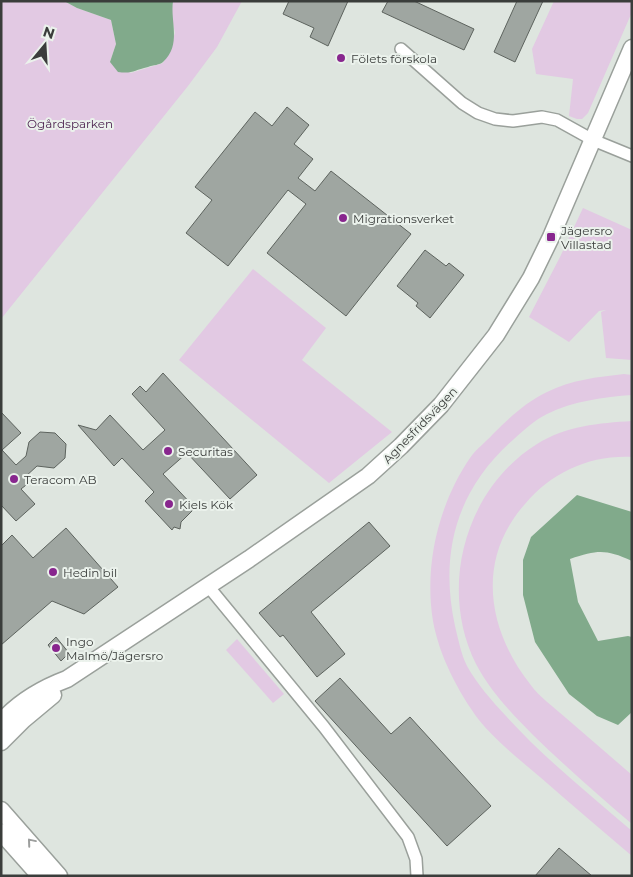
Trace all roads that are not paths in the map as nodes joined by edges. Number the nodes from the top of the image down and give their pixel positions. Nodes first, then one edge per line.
1 (632, 48) edge
2 (401, 49) dead end
3 (593, 140) junction
4 (632, 156) edge
5 (208, 586) junction
6 (67, 679) junction
7 (1, 722) edge
8 (1, 742) edge
9 (1, 810) edge
10 (1, 832) edge
11 (40, 876) edge
12 (59, 876) edge
13 (417, 876) edge

1 - 3 main road, Agnesfridsvägen
2 - 3 street
3 - 4 street
3 - 5 main road, Agnesfridsvägen
5 - 6 main road, Agnesfridsvägen
5 - 13 street
6 - 7 main road, Agnesfridsvägen
6 - 8 main road, Agnesfridsvägen
12 -> 9 main road
10 - 11 main road

